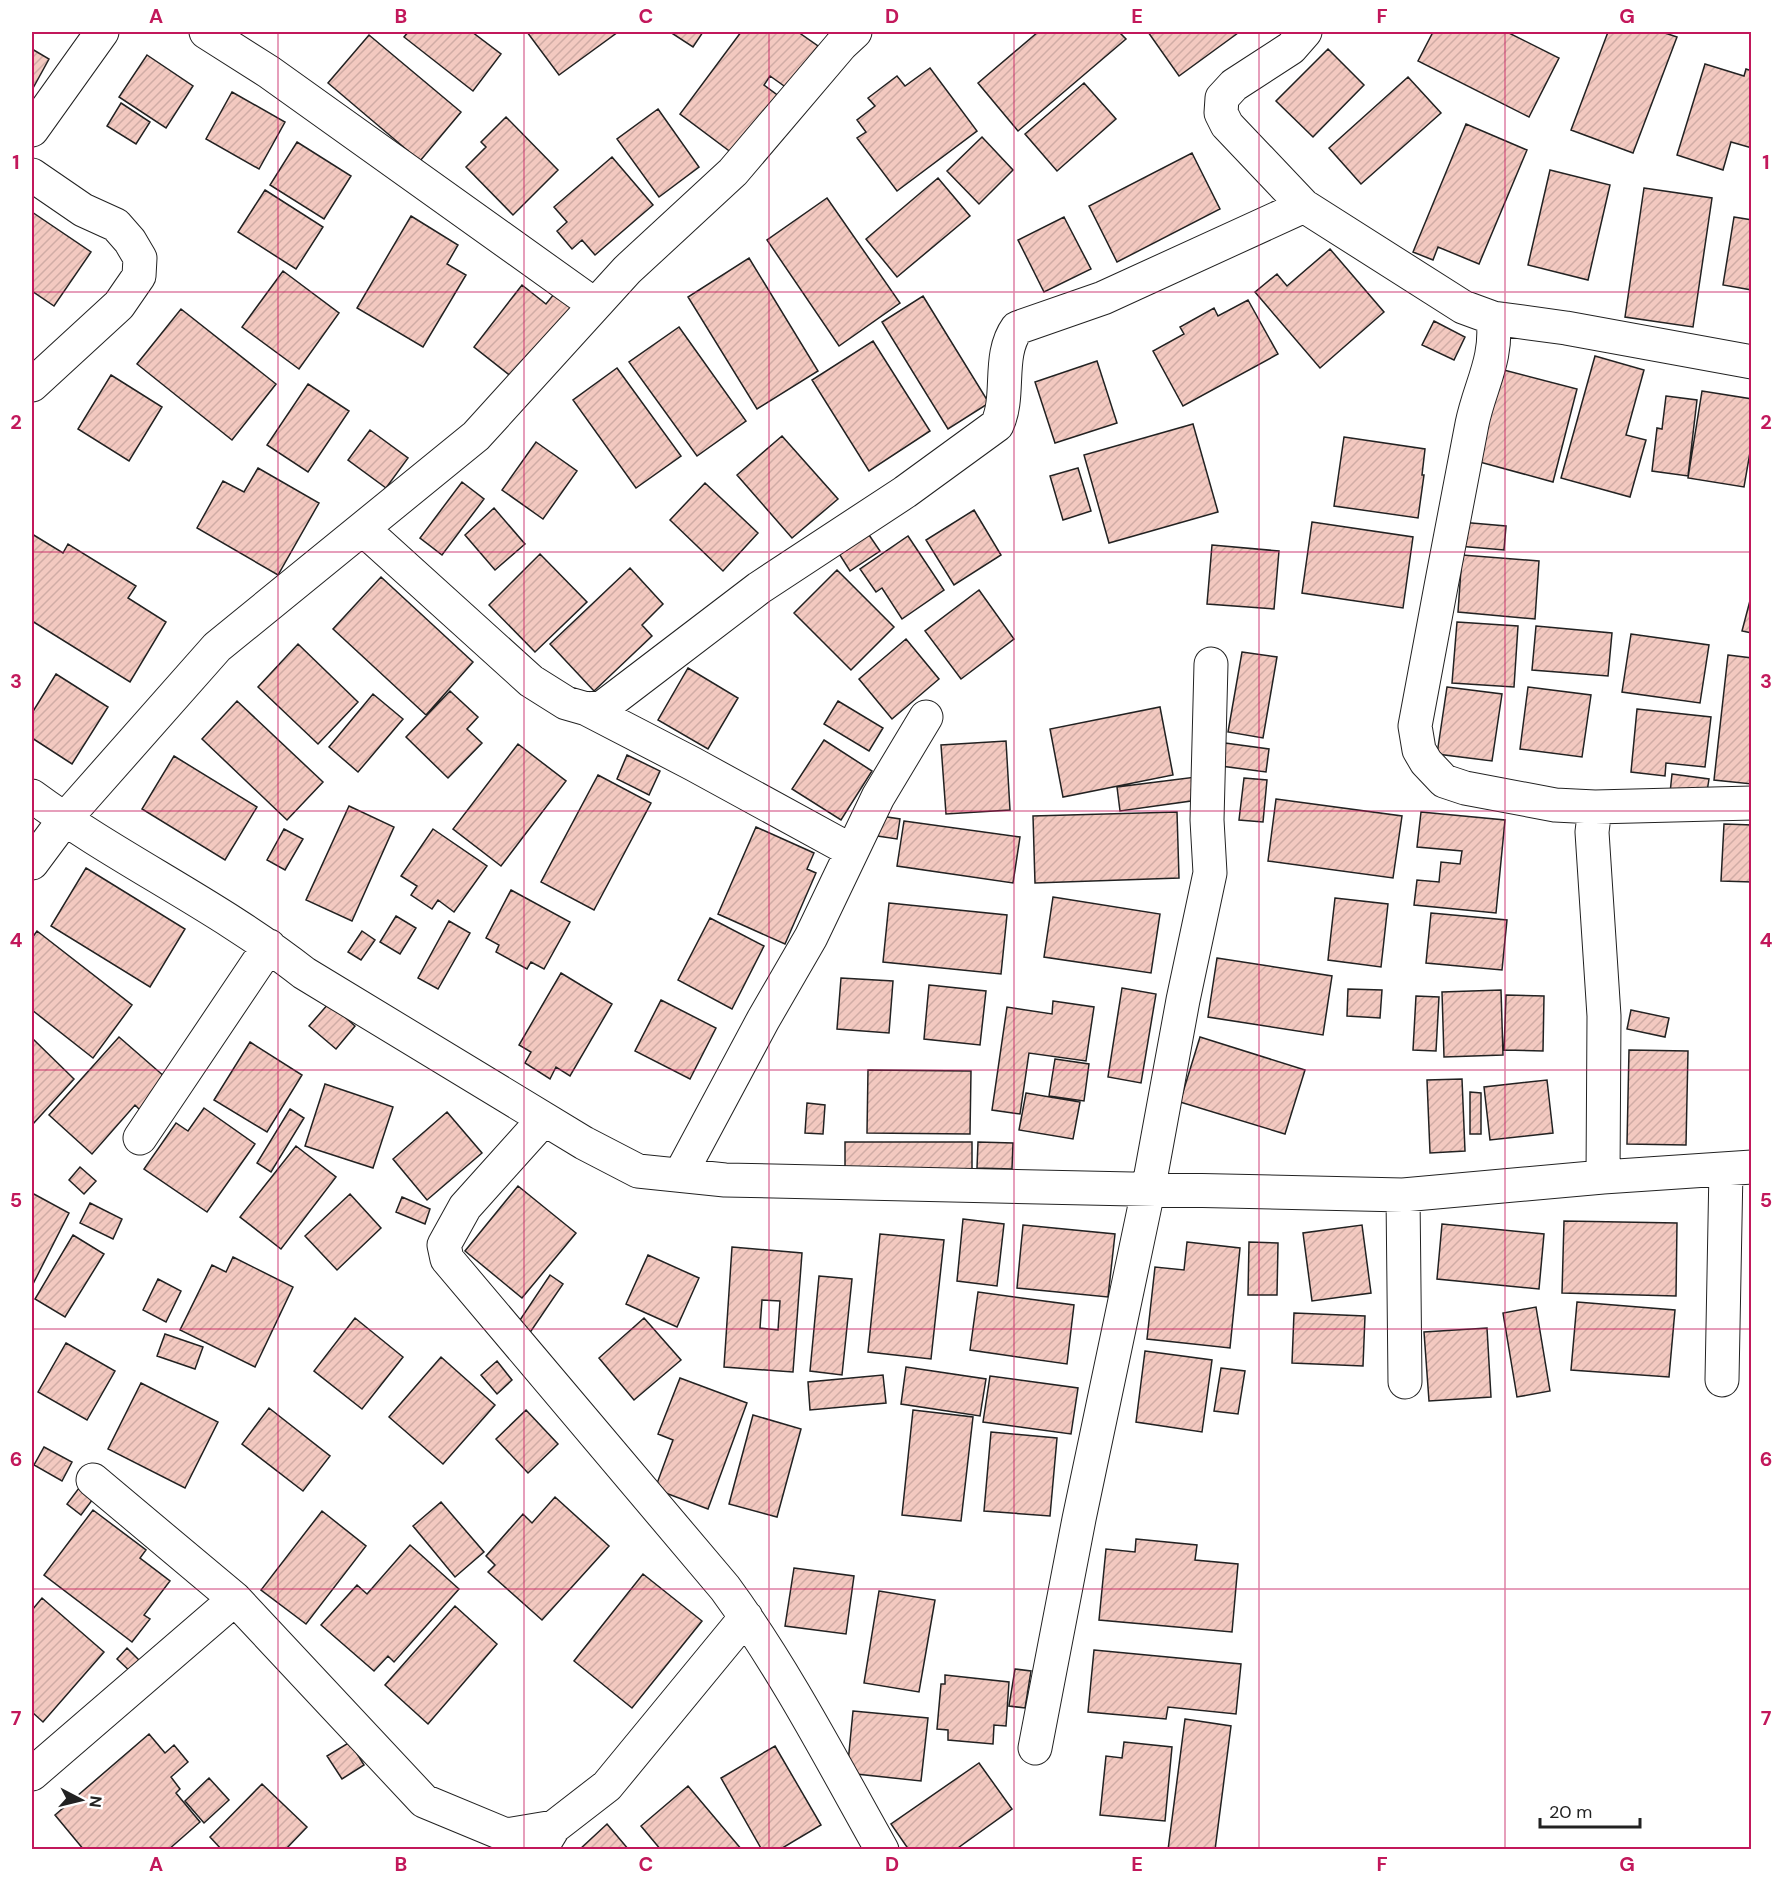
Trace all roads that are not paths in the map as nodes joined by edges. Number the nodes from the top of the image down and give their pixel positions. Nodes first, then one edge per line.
1 (102, 32) edge
2 (206, 32) edge
3 (1305, 32) edge
4 (841, 36) edge
5 (32, 130) edge
6 (32, 175) edge
7 (1304, 206) junction
8 (595, 305) junction
9 (1493, 318) junction
10 (1752, 362) edge
11 (32, 384) edge
12 (363, 530) junction
13 (1211, 664) dead end
14 (587, 709) junction
15 (926, 717) dead end
16 (32, 796) edge
17 (1752, 803) edge
18 (1595, 807) junction
19 (64, 820) junction
20 (852, 851) junction
21 (32, 863) edge
22 (269, 946) junction
23 (544, 1119) junction
24 (140, 1138) dead end
25 (1739, 1168) edge
26 (680, 1175) junction
27 (1603, 1177) junction
28 (1148, 1191) junction
29 (1403, 1195) junction
30 (1722, 1380) dead end
31 (1405, 1382) dead end
32 (93, 1480) dead end
33 (235, 1599) junction
34 (746, 1617) junction
35 (1035, 1748) dead end
36 (32, 1774) edge
37 (548, 1838) edge
38 (510, 1842) edge
39 (882, 1850) edge

1 - 5 street
2 - 8 street
3 - 7 street
4 - 8 street
6 - 11 street
7 - 9 street
7 - 14 street
8 - 12 street
9 - 10 street
9 - 18 street
12 - 14 street
12 - 19 street
13 - 28 street
14 - 20 street
15 - 20 street
16 - 19 street
17 - 18 street
18 - 27 street
19 - 21 street
19 - 22 street
20 - 26 street
22 - 23 street
22 - 24 street
23 - 26 street
23 - 34 street
25 - 27 street
25 - 30 street
26 - 28 street
27 - 29 street
28 - 29 street
28 - 35 street
29 - 31 street
32 - 33 street
33 - 36 street
33 - 38 street
34 - 37 street
34 - 39 street
37 - 38 street

